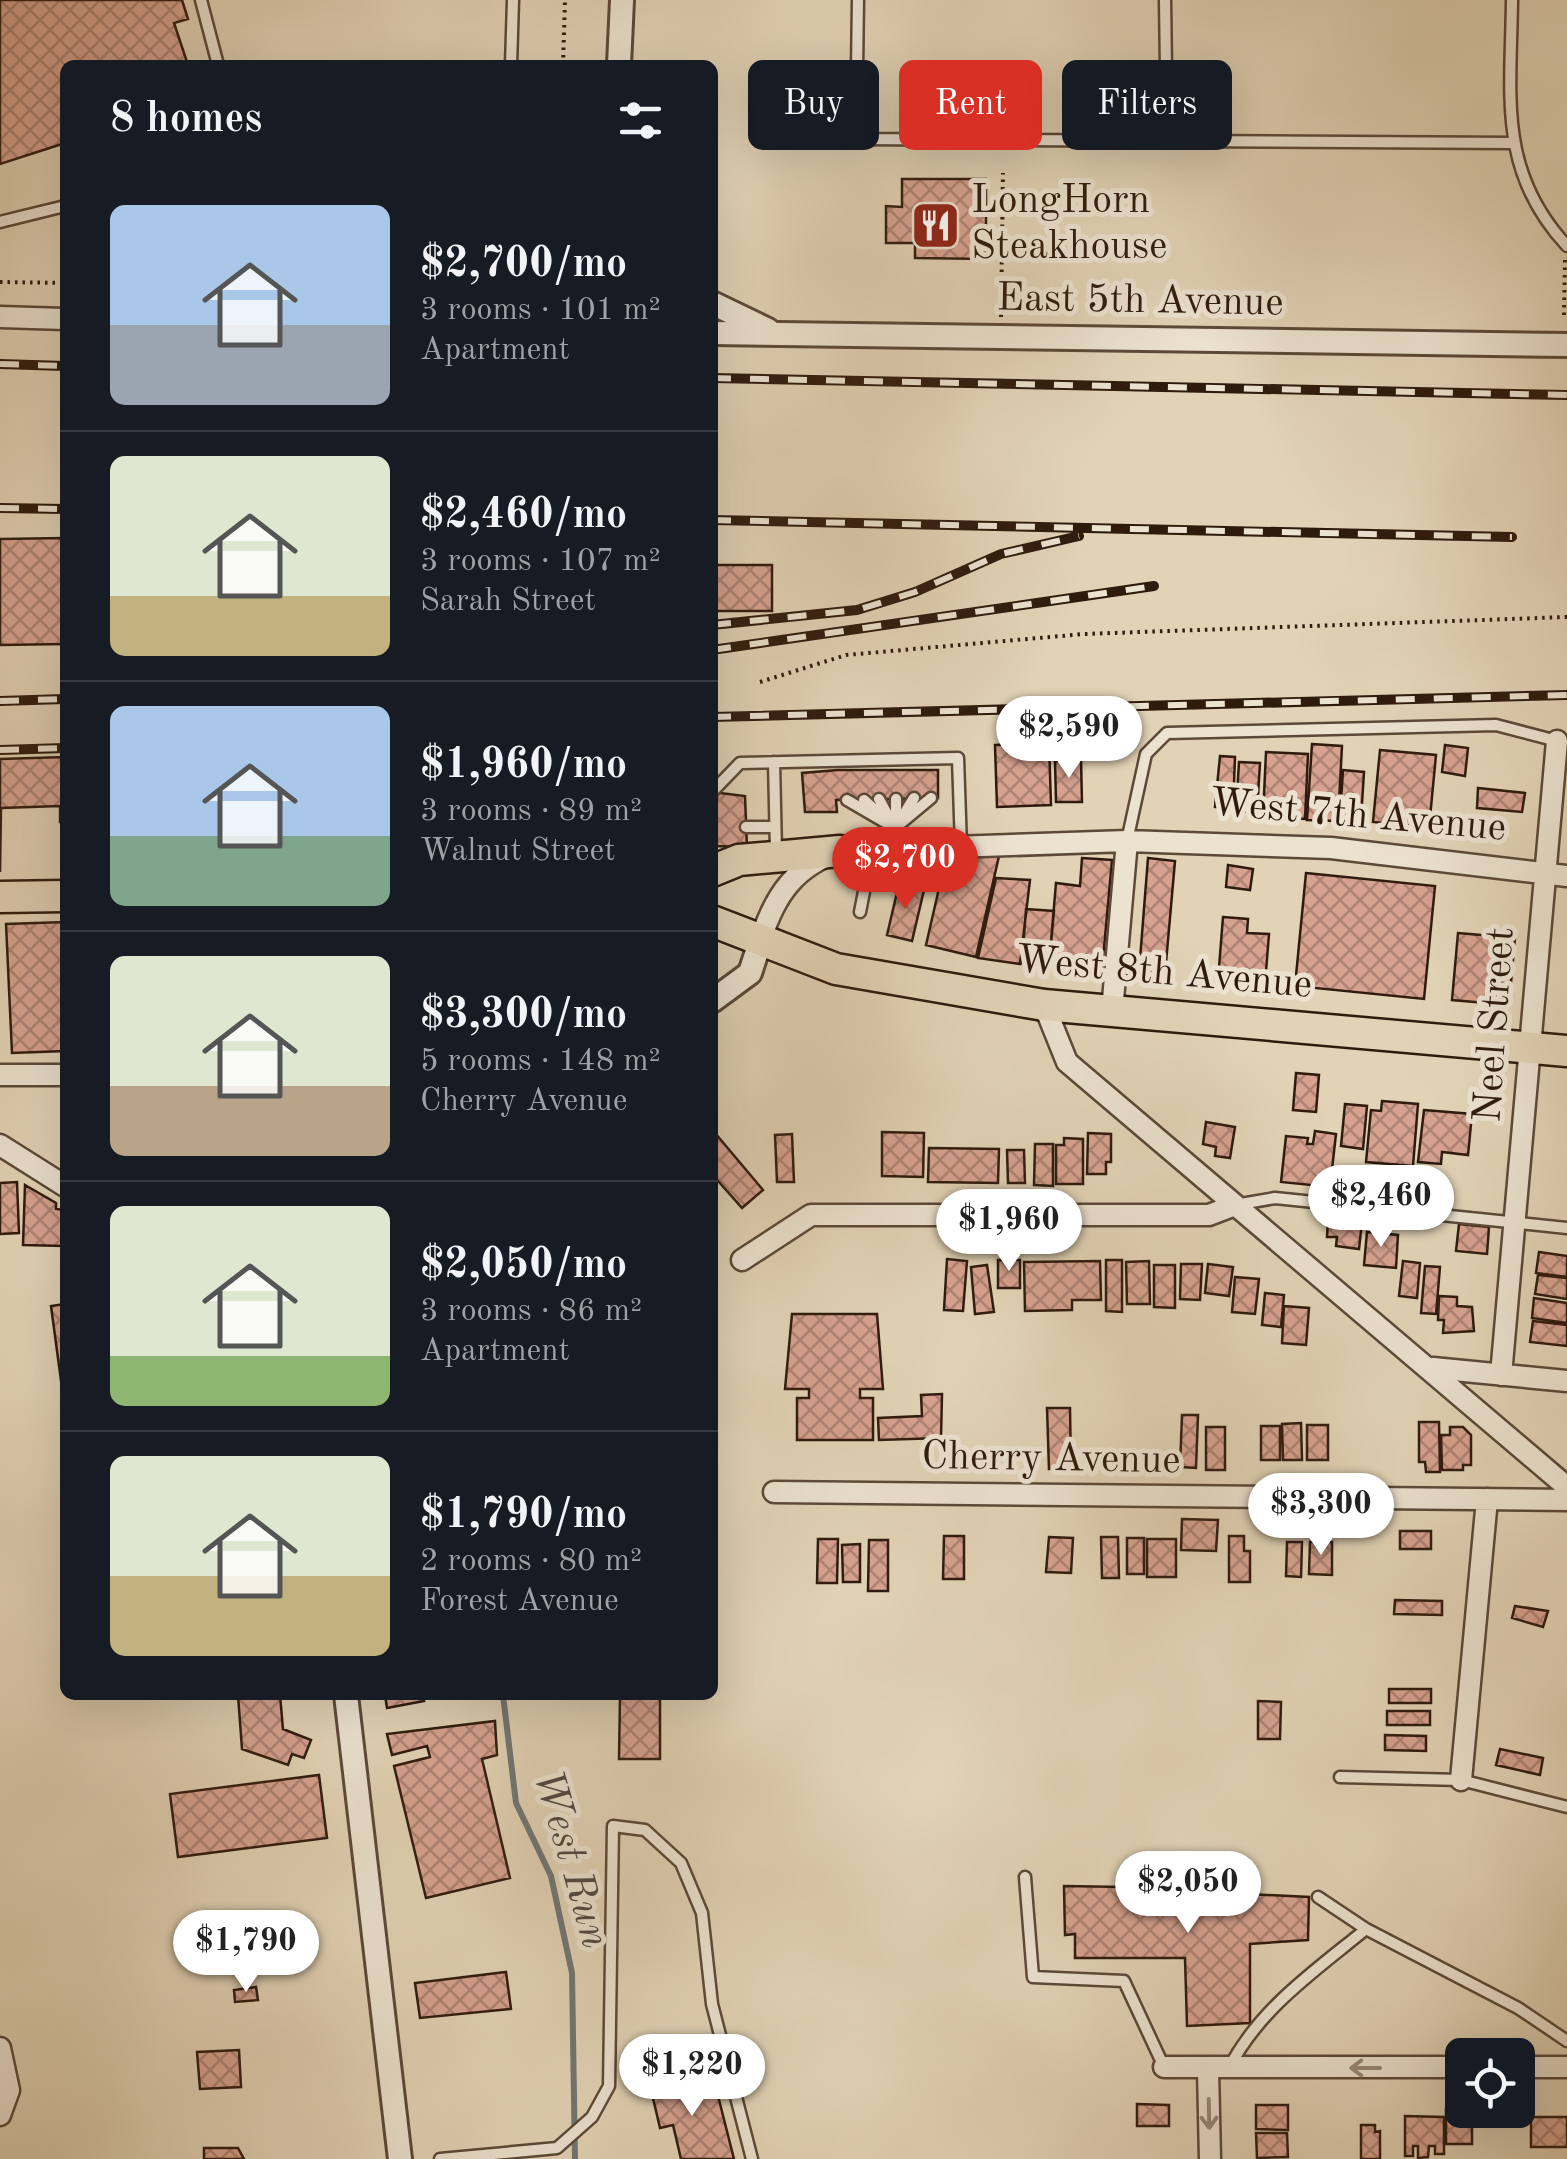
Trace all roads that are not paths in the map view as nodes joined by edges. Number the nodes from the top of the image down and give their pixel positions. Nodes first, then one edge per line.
1 (201, 0) edge
2 (514, 0) edge
3 (622, 0) edge
4 (858, 0) edge
5 (1166, 0) edge
6 (1512, 0) edge
7 (217, 60) edge
8 (511, 60) edge
9 (618, 60) edge
10 (1166, 60) edge
11 (1062, 141) edge
12 (1232, 142) edge
13 (1511, 143) junction
14 (60, 207) edge
15 (0, 222) edge
16 (1566, 252) edge
17 (718, 307) edge
18 (0, 317) edge
19 (60, 319) edge
20 (718, 333) edge
21 (776, 334) junction
22 (1567, 345) edge
23 (1557, 741) joint
24 (774, 762) junction
25 (718, 786) edge
26 (914, 798) dead end
27 (932, 798) dead end
28 (896, 799) dead end
29 (847, 800) dead end
30 (864, 800) dead end
31 (879, 800) dead end
32 (746, 827) dead end
33 (896, 838) junction
34 (776, 841) junction
35 (1127, 841) junction
36 (961, 847) junction
37 (840, 850) junction
38 (872, 850) junction
39 (718, 869) edge
40 (1543, 874) junction
41 (1567, 876) edge
42 (60, 896) edge
43 (0, 898) edge
44 (860, 912) dead end
45 (718, 923) edge
46 (761, 939) junction
47 (718, 997) edge
48 (1044, 1006) junction
49 (1112, 1010) junction
50 (1528, 1047) junction
51 (1567, 1051) edge
52 (0, 1074) edge
53 (60, 1074) edge
54 (0, 1145) edge
55 (60, 1183) edge
56 (1235, 1205) junction
57 (1516, 1223) junction
58 (1567, 1228) edge
59 (742, 1260) dead end
60 (1433, 1368) junction
61 (1501, 1375) junction
62 (1567, 1382) edge
63 (1567, 1486) edge
64 (774, 1492) dead end
65 (1486, 1499) junction
66 (1567, 1500) edge
67 (347, 1700) edge
68 (1340, 1777) dead end
69 (1460, 1780) junction
70 (1567, 1807) edge
71 (1026, 1877) dead end
72 (1318, 1896) dead end
73 (1366, 1929) junction
74 (1567, 2042) edge
75 (0, 2048) edge
76 (1164, 2066) joint
77 (1567, 2066) edge
78 (1535, 2067) edge
79 (1445, 2068) edge
80 (1219, 2069) junction
81 (0, 2114) edge
82 (400, 2159) edge
83 (440, 2159) edge
84 (752, 2159) edge
85 (1210, 2159) edge

1 - 7 lane
2 - 8 lane
3 - 9 street
4 - 11 lane
5 - 10 lane
6 - 13 lane
12 - 13 lane
13 - 16 lane
14 - 15 lane
17 - 21 street
18 - 19 street
20 - 21 street, East 5th Avenue
21 - 22 street, East 5th Avenue
23 - 35 lane
23 - 40 street, Neel Street
24 - 25 lane
24 - 34 lane
24 - 36 lane
26 - 33 lane
27 - 33 lane
28 - 33 lane
29 - 33 lane
30 - 33 lane
31 - 33 lane
32 - 34 lane
33 - 36 street, West 7th Avenue
33 - 38 street, West 7th Avenue
34 - 37 main road
34 - 39 main road
35 - 36 street, West 7th Avenue
35 - 40 street, West 7th Avenue
35 - 49 street
37 - 38 street, West 7th Avenue
37 - 46 street, West 7th Avenue
38 - 44 lane
40 - 41 street, West 7th Avenue
40 - 50 street, Neel Street
42 - 43 main road
45 - 46 main road
46 - 47 street
46 - 48 main road, West 8th Avenue
48 - 49 main road, West 8th Avenue
48 - 56 street
49 - 50 main road, West 8th Avenue
50 - 51 main road, West 8th Avenue
50 - 57 street, Neel Street
52 - 53 street
54 - 55 street
56 - 57 lane
56 - 59 street
56 - 60 street
57 - 58 lane
57 - 61 street, Neel Street
60 - 61 street
60 - 63 street
61 - 62 street
64 - 65 street, Cherry Avenue
65 - 66 street, Cherry Avenue
65 - 69 street
67 - 82 street
68 - 69 lane
69 - 70 lane
71 - 76 lane
72 - 73 lane
73 - 74 lane
73 - 80 lane
75 - 81 street
76 - 80 street
77 - 78 street
79 -> 80 street
80 -> 85 street
83 - 84 lane

